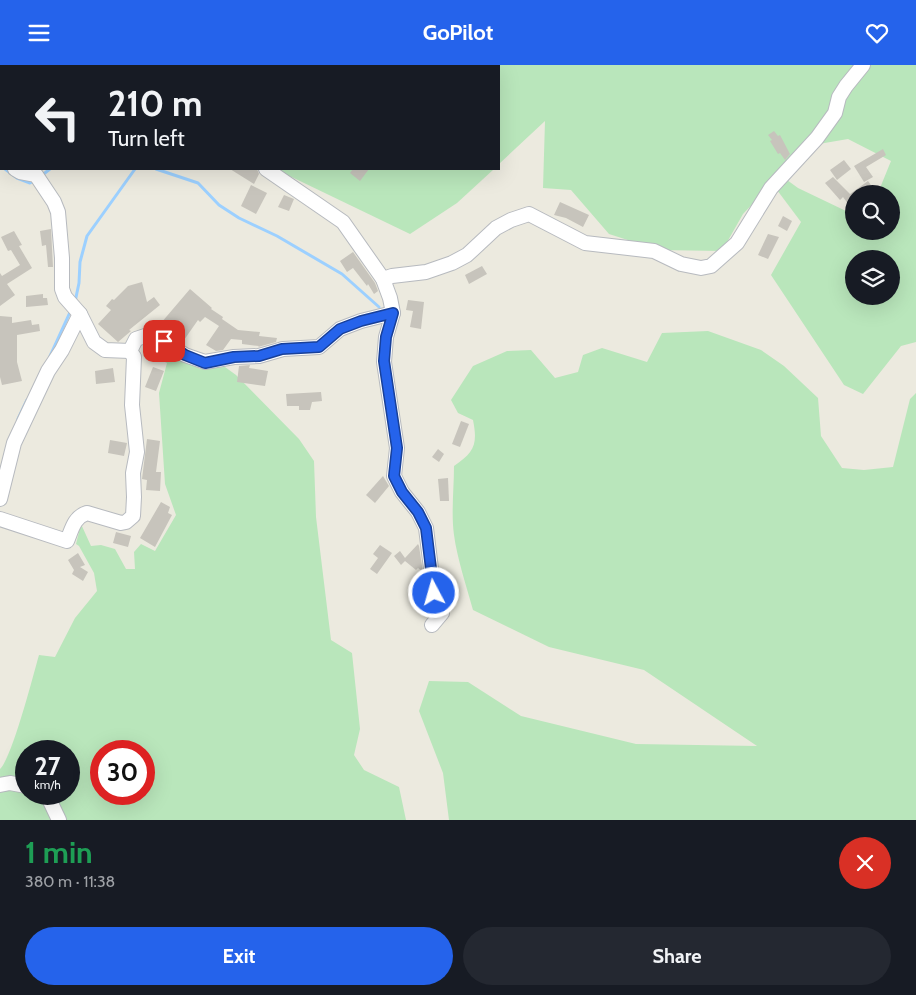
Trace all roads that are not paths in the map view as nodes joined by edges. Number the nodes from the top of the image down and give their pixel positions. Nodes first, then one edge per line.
1 (863, 65) edge
2 (17, 170) edge
3 (267, 170) edge
4 (40, 176) edge
5 (383, 279) junction
6 (75, 309) junction
7 (393, 313) junction
8 (130, 351) junction
9 (0, 499) edge
10 (0, 519) edge
11 (432, 625) dead end
12 (15, 784) edge
13 (0, 785) edge
14 (51, 805) edge
15 (59, 820) edge

1 - 5 street
2 - 4 street
3 - 5 street
4 - 6 street
5 - 7 street
6 - 8 street
6 - 9 street
7 - 8 street
7 - 11 street
8 - 10 street
12 - 13 street
14 - 15 street

